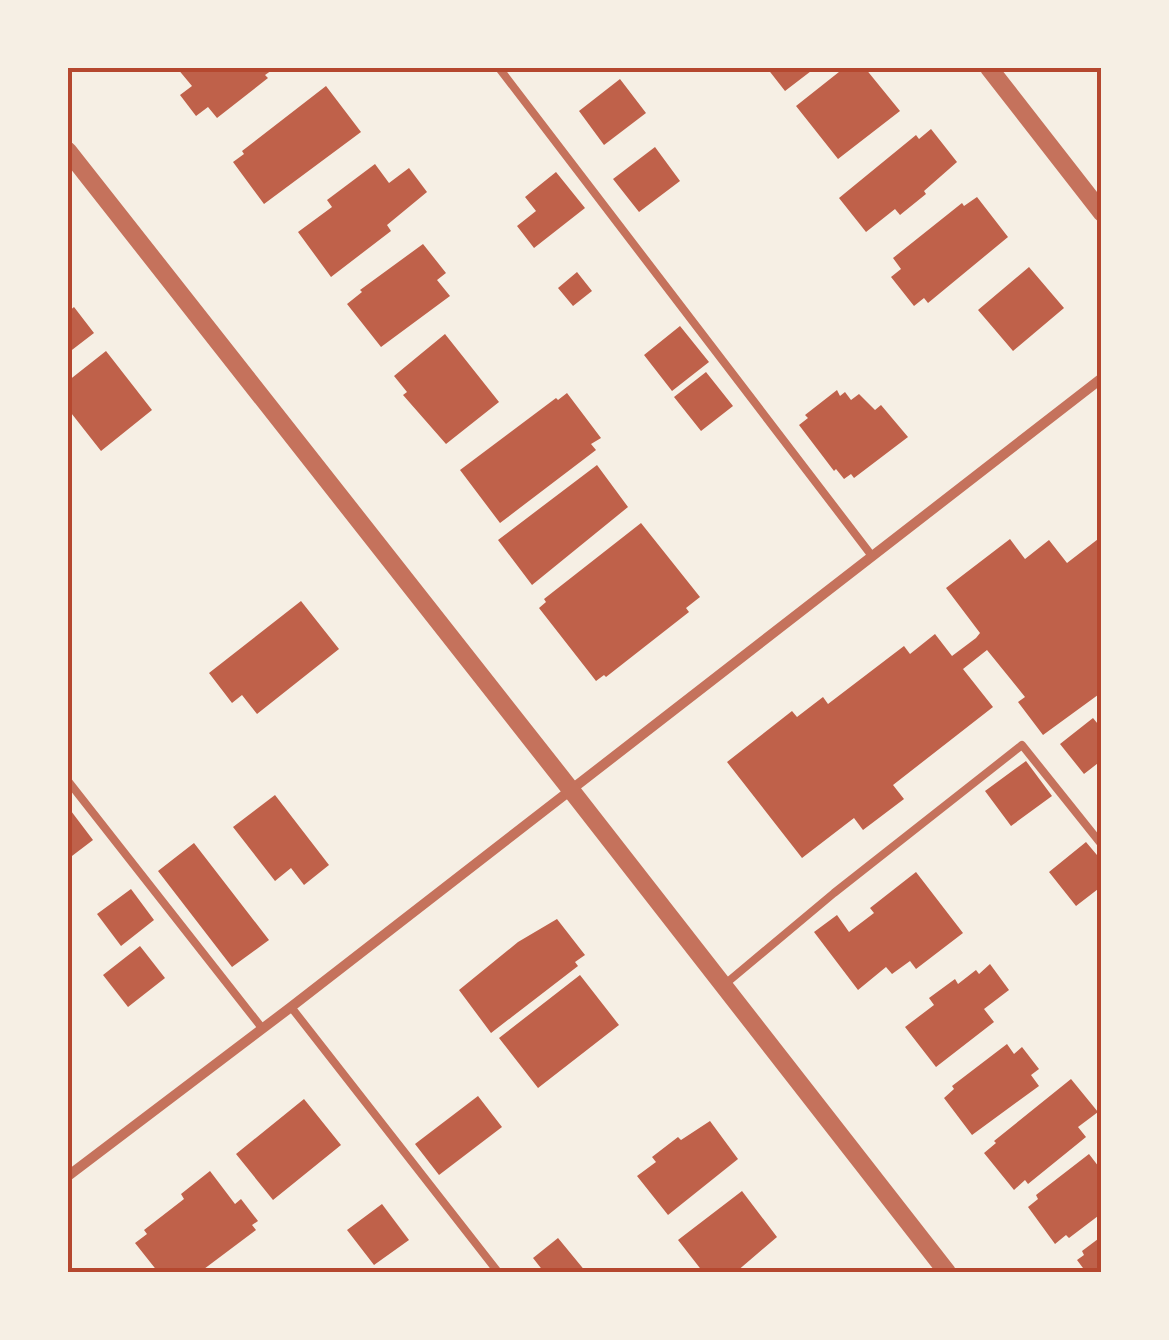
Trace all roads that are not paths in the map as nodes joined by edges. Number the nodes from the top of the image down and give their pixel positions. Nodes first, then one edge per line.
1 (499, 68) edge
2 (989, 68) edge
3 (68, 151) edge
4 (1102, 213) edge
5 (1102, 378) edge
6 (872, 556) junction
7 (68, 781) edge
8 (571, 790) junction
9 (1102, 845) edge
10 (723, 986) junction
11 (291, 1006) junction
12 (262, 1028) junction
13 (68, 1176) edge
14 (498, 1272) edge
15 (946, 1272) edge

1 - 6 lane
2 - 4 street
3 - 8 street
5 - 6 street
6 - 8 street
7 - 12 lane
8 - 10 street
8 - 11 street
9 - 10 lane
10 - 15 street
11 - 12 street
11 - 14 lane
12 - 13 street

